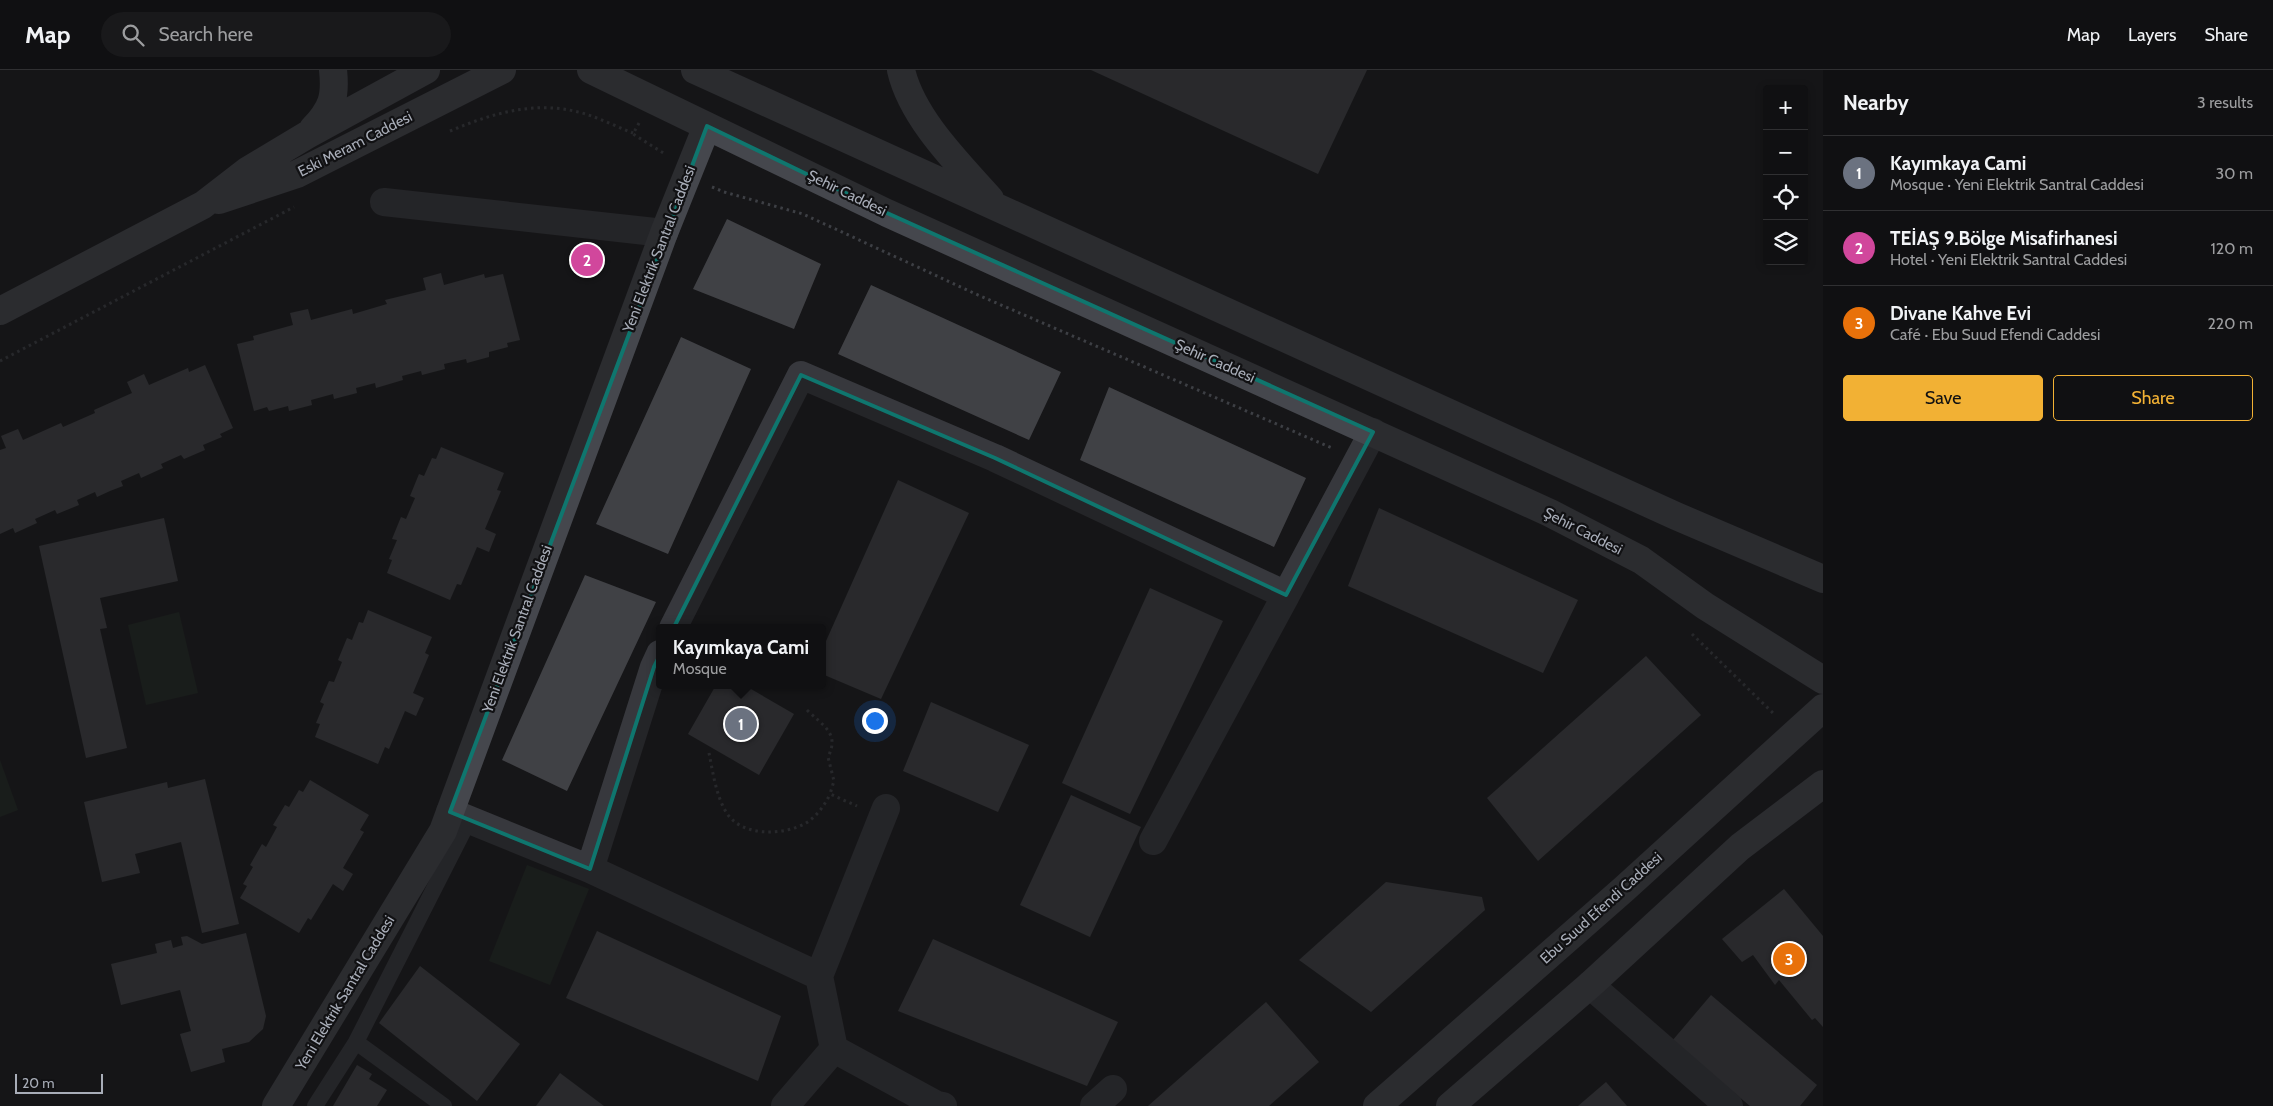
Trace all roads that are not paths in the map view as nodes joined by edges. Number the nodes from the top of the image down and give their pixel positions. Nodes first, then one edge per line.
1 (334, 70) edge
2 (426, 70) edge
3 (502, 70) edge
4 (592, 70) edge
5 (695, 70) edge
6 (901, 70) edge
7 (707, 126) junction
8 (307, 135) junction
9 (384, 202) dead end
10 (203, 205) junction
11 (996, 205) junction
12 (664, 233) junction
13 (0, 311) edge
14 (1373, 432) junction
15 (1823, 579) edge
16 (1286, 595) junction
17 (675, 624) edge
18 (656, 663) edge
19 (1823, 680) edge
20 (1823, 708) edge
21 (1823, 784) edge
22 (884, 813) road end
23 (459, 816) junction
24 (1153, 841) dead end
25 (590, 868) junction
26 (819, 976) junction
27 (1590, 985) junction
28 (356, 1042) junction
29 (834, 1049) junction
30 (276, 1106) edge
31 (315, 1106) edge
32 (444, 1106) edge
33 (785, 1106) edge
34 (943, 1106) edge
35 (1377, 1106) edge
36 (1450, 1106) edge
37 (1729, 1106) edge

1 - 8 main road
2 - 8 main road, Eski Meram Caddesi
3 - 10 main road, Eski Meram Caddesi
4 - 7 main road, Şehir Caddesi
5 - 11 main road
6 - 11 main road
7 - 12 main road, Yeni Elektrik Santral Caddesi
7 - 14 main road, Şehir Caddesi
8 - 10 main road, Eski Meram Caddesi
9 - 12 street
10 - 13 main road, Eski Meram Caddesi
11 - 15 main road
12 - 23 main road, Yeni Elektrik Santral Caddesi
14 - 16 street
14 - 19 main road, Şehir Caddesi
16 - 17 street
16 - 24 street
18 - 25 street
20 - 35 main road, Ebu Suud Efendi Caddesi
21 - 27 main road
22 - 26 street
23 - 25 street
23 - 28 lane
23 - 30 main road, Yeni Elektrik Santral Caddesi
25 - 26 street
26 - 29 street
27 - 36 main road
27 - 37 street
28 - 31 lane
28 - 32 lane
29 - 33 street
29 - 34 street

